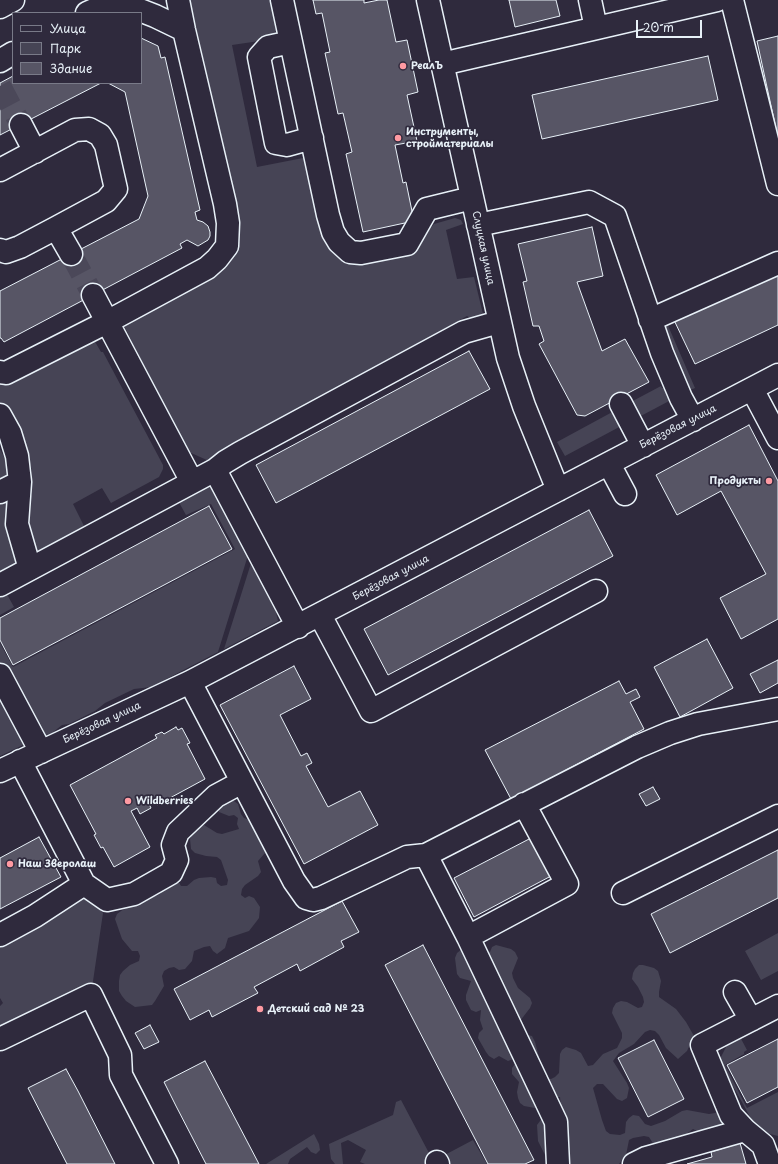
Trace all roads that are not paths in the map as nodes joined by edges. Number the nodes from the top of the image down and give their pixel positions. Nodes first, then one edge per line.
1 (12, 0) edge
2 (178, 0) edge
3 (282, 0) edge
4 (428, 0) edge
5 (590, 0) edge
6 (717, 0) edge
7 (732, 0) edge
8 (0, 7) edge
9 (653, 7) edge
10 (89, 12) edge
11 (596, 28) junction
12 (184, 30) junction
13 (291, 42) junction
14 (12, 54) edge
15 (0, 60) edge
16 (442, 64) junction
17 (21, 124) tunnel mouth
18 (312, 138) junction
19 (36, 152) junction
20 (775, 162) edge
21 (0, 170) edge
22 (778, 184) edge
23 (472, 198) junction
24 (478, 226) junction
25 (56, 228) junction
26 (0, 250) edge
27 (71, 254) tunnel mouth
28 (778, 263) edge
29 (93, 296) tunnel mouth
30 (650, 320) junction
31 (107, 322) junction
32 (499, 322) junction
33 (0, 372) edge
34 (778, 375) edge
35 (752, 389) junction
36 (621, 404) dead end
37 (0, 415) edge
38 (692, 420) junction
39 (778, 438) edge
40 (643, 446) junction
41 (609, 464) junction
42 (215, 470) junction
43 (20, 482) junction
44 (192, 482) junction
45 (558, 490) junction
46 (0, 492) edge
47 (625, 494) dead end
48 (30, 569) junction
49 (0, 585) edge
50 (596, 591) dead end
51 (320, 615) junction
52 (298, 627) junction
53 (0, 675) edge
54 (190, 682) junction
55 (778, 709) edge
56 (41, 752) junction
57 (20, 761) junction
58 (0, 771) edge
59 (242, 782) junction
60 (524, 804) junction
61 (778, 816) edge
62 (426, 855) junction
63 (84, 884) junction
64 (623, 893) dead end
65 (0, 934) edge
66 (468, 937) junction
67 (735, 992) dead end
68 (778, 1006) edge
69 (751, 1020) junction
70 (0, 1039) edge
71 (745, 1130) junction
72 (167, 1164) edge
73 (558, 1164) edge
74 (634, 1164) edge
75 (770, 1164) edge

1 - 8 street
2 - 12 street
3 - 13 street
4 - 16 street, Слуцкая улица
5 - 11 street
6 - 9 street
7 - 20 street
9 - 11 street
10 - 12 street
11 - 16 street
12 - 31 street
13 - 18 street
13 - 18 street
14 - 15 street
16 - 23 street, Слуцкая улица
17 - 19 street
18 - 23 street
19 - 21 street
19 - 25 street
20 - 22 street
23 - 24 street, Слуцкая улица
24 - 30 street
24 - 32 street, Слуцкая улица
25 - 26 street
25 - 27 street
28 - 30 street
29 - 31 street
30 - 38 street
31 - 33 street
31 - 44 street
32 - 42 street
32 - 45 street, Слуцкая улица
34 - 35 street, Берёзовая улица
35 - 38 street, Берёзовая улица
35 - 39 street
36 - 40 street
37 - 43 street
38 - 40 street, Берёзовая улица
40 - 41 street, Берёзовая улица
41 - 45 street, Берёзовая улица
41 - 47 street
42 - 44 street
42 - 52 street
43 - 46 street
43 - 48 street
44 - 48 street
45 - 51 street, Берёзовая улица
48 - 49 street
50 - 51 street
51 - 52 street, Берёзовая улица
52 - 54 street, Берёзовая улица
53 - 56 street
54 - 56 street, Берёзовая улица
54 - 59 street
55 - 60 street
56 - 57 street, Берёзовая улица
57 - 58 street, Берёзовая улица
57 - 63 street
59 - 62 street
59 - 63 street
60 - 62 street
60 - 66 street
61 - 64 street
62 - 66 street
63 - 65 street
66 - 73 street
67 - 69 street
68 - 69 street
69 - 71 street
70 - 72 street
71 - 74 street
71 - 75 street

